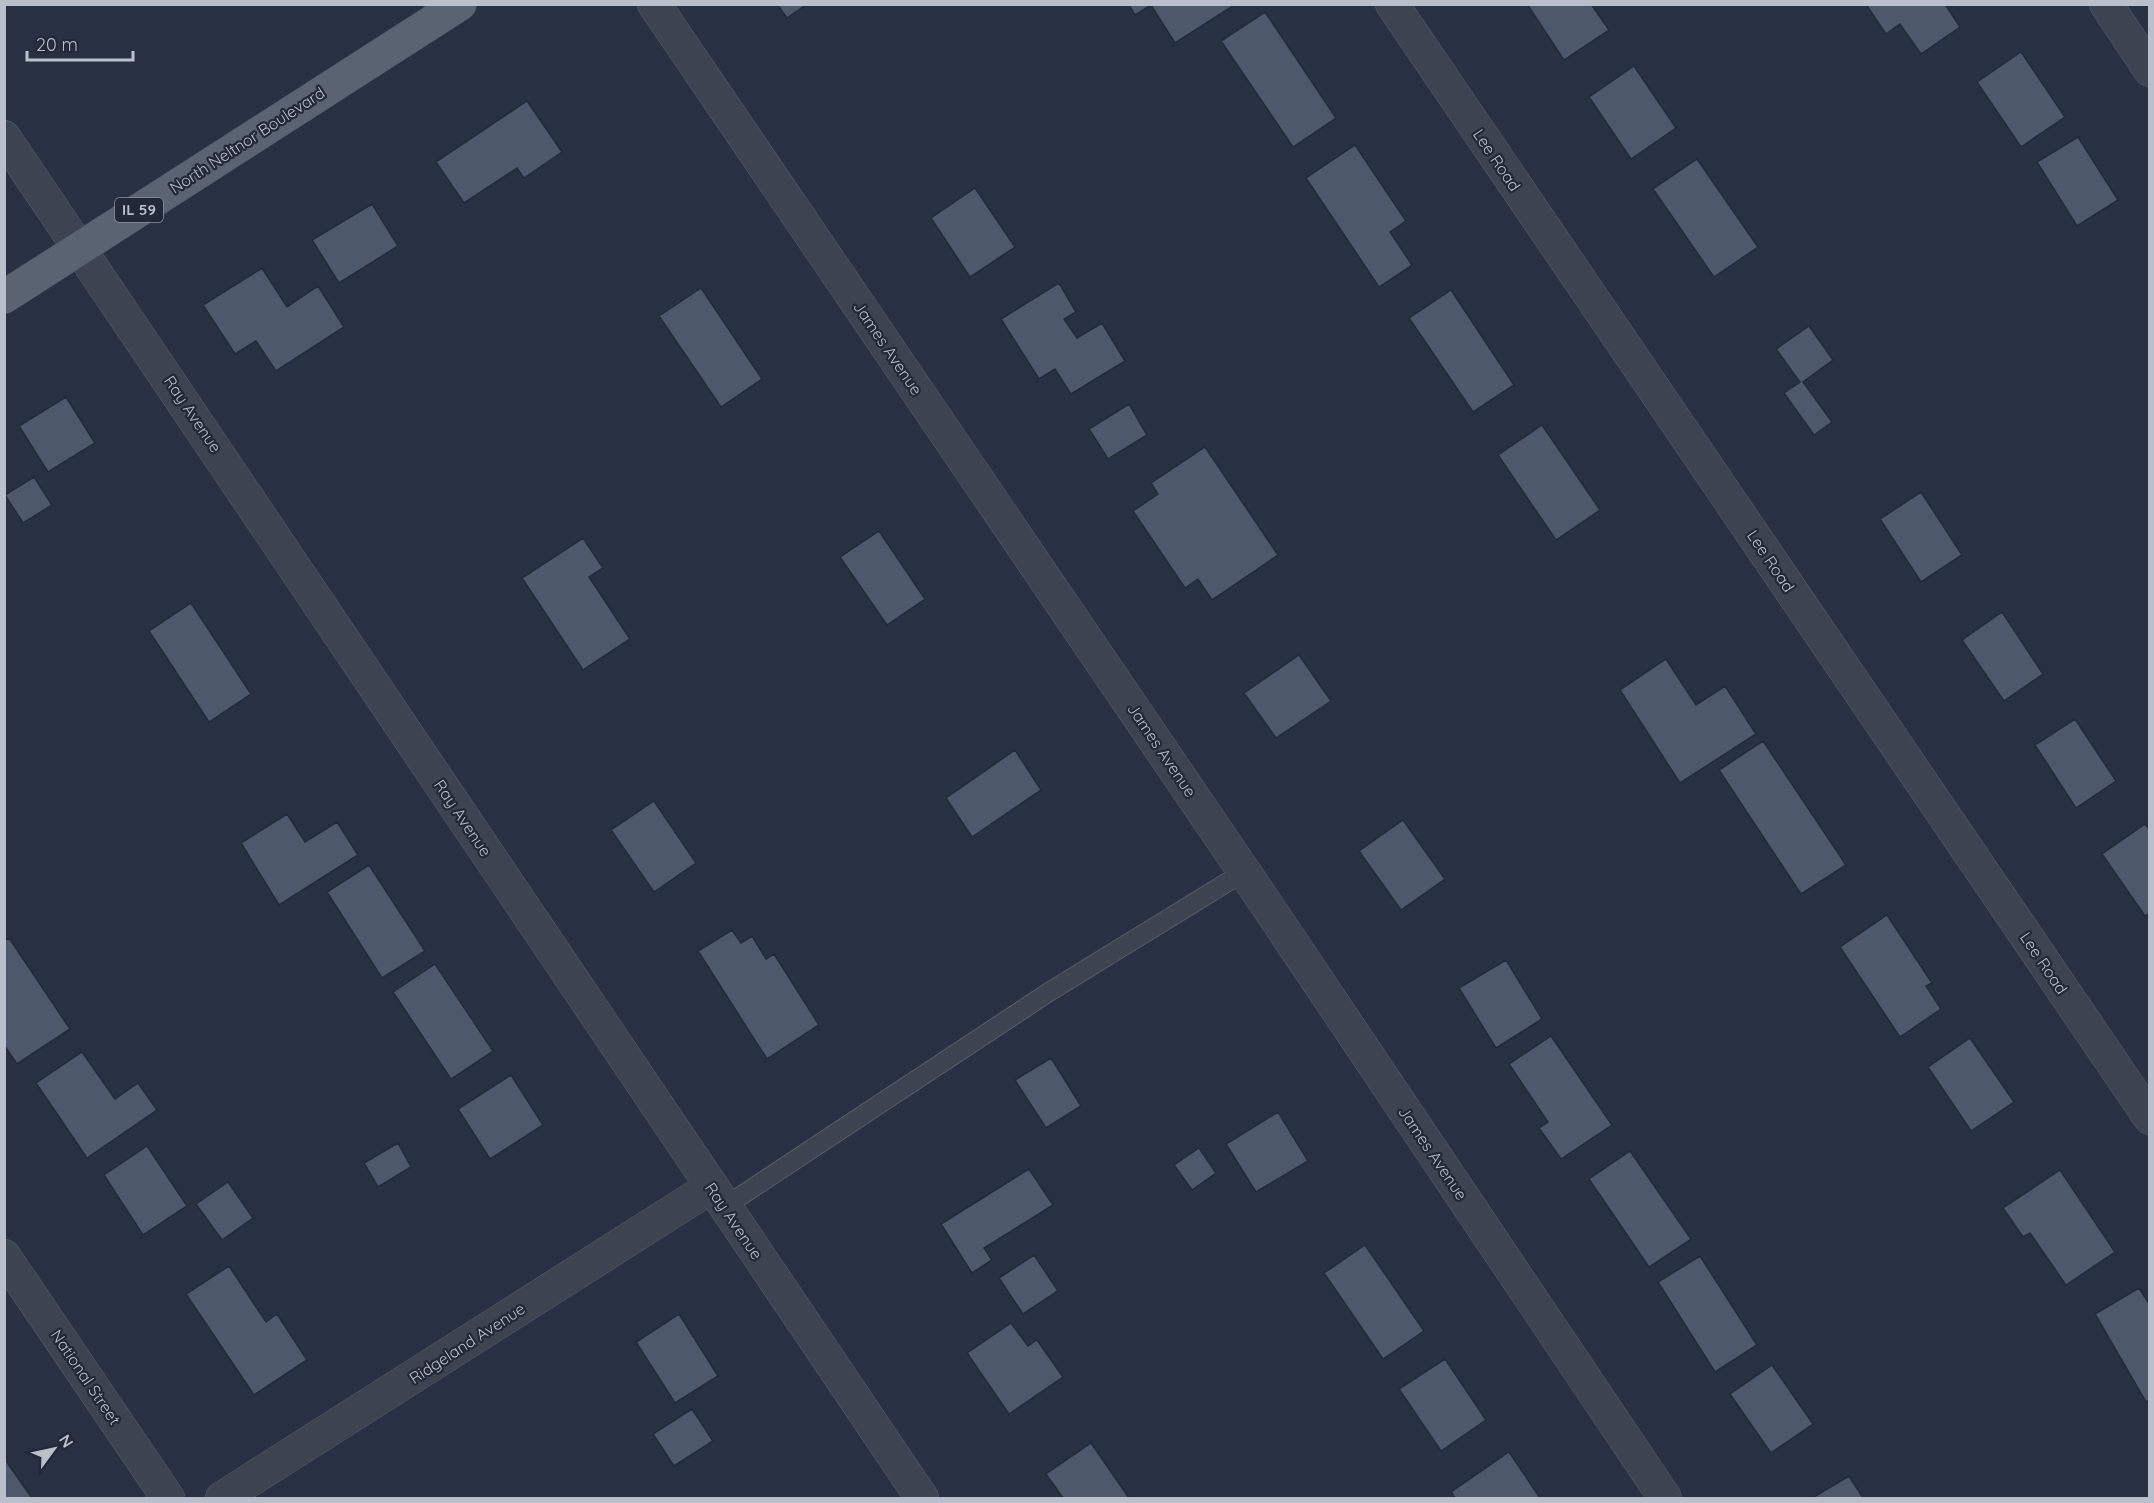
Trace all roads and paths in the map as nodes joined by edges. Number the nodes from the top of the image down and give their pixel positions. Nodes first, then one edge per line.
1 (460, 4) edge
2 (654, 4) edge
3 (1392, 4) edge
4 (2106, 4) edge
5 (2150, 70) edge
6 (4, 137) edge
7 (81, 248) junction
8 (4, 297) edge
9 (1244, 872) junction
10 (2150, 1118) edge
11 (718, 1197) junction
12 (4, 1256) edge
13 (168, 1498) edge
14 (222, 1498) edge
15 (922, 1498) edge
16 (1665, 1498) edge

1 - 7 main road, North Neltnor Boulevard / IL 59
2 - 9 street, James Avenue
3 - 10 street, Lee Road
4 - 5 street
6 - 7 street, Ray Avenue
7 - 8 main road, North Neltnor Boulevard / IL 59
7 - 11 street, Ray Avenue
9 - 11 lane
9 - 16 street, James Avenue
11 - 14 street, Ridgeland Avenue
11 - 15 street, Ray Avenue
12 - 13 street, National Street

